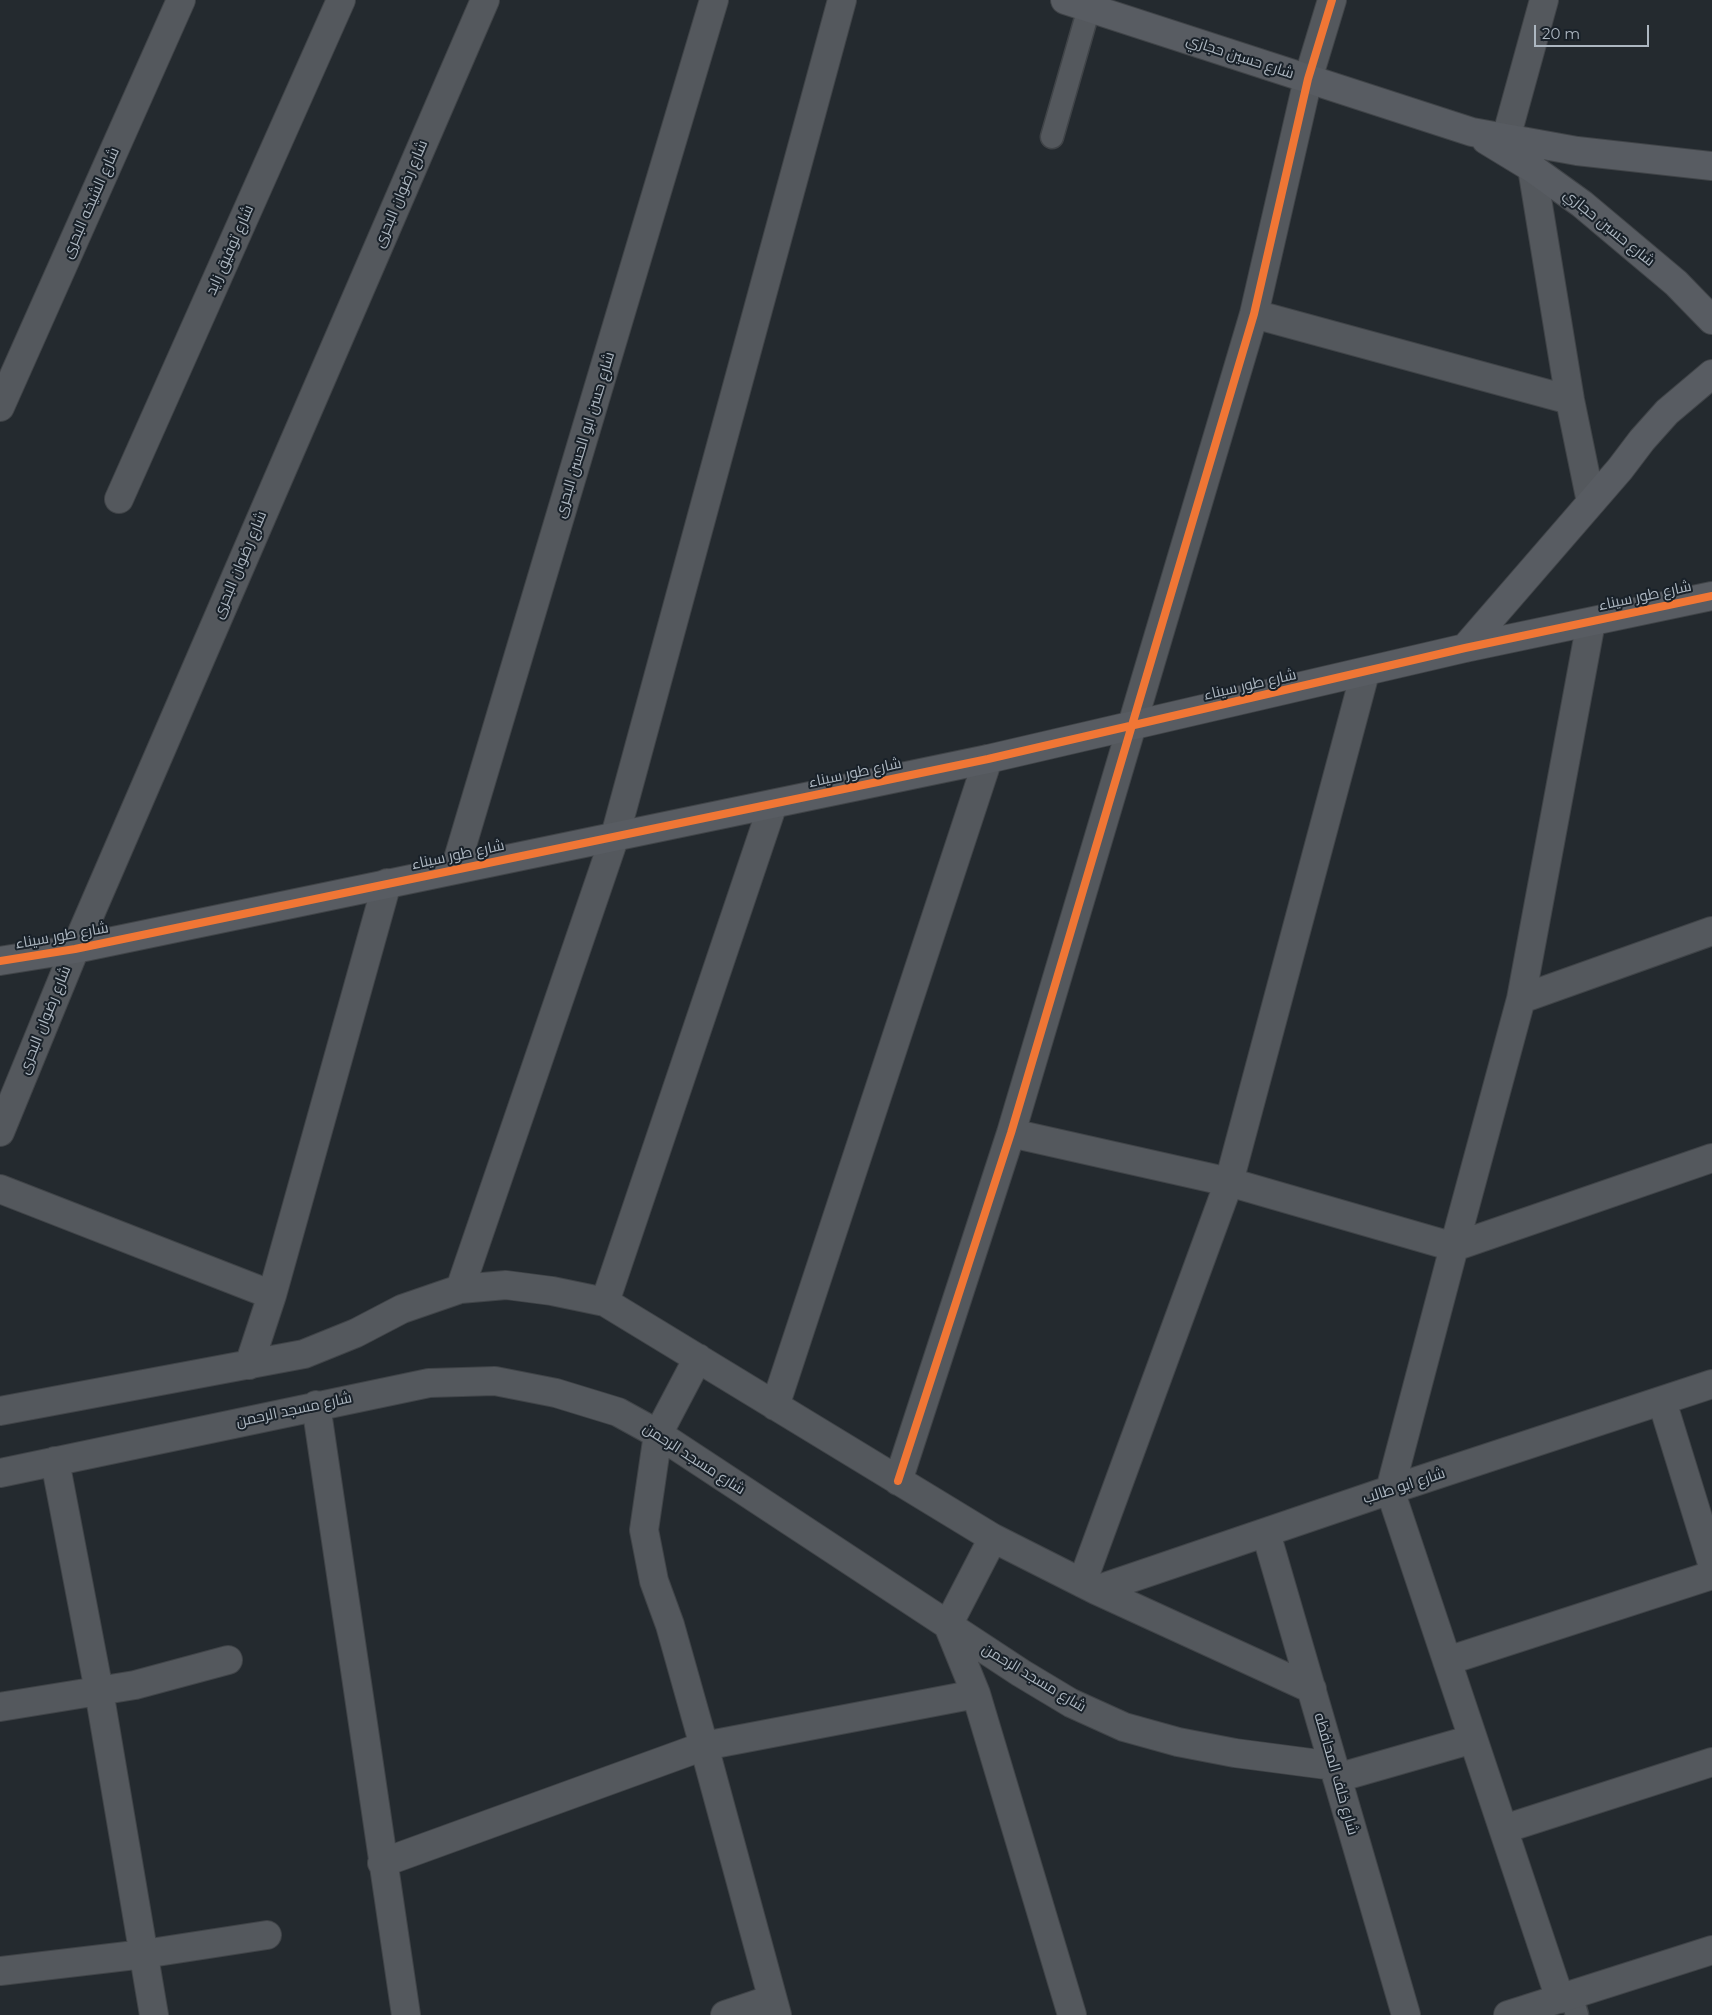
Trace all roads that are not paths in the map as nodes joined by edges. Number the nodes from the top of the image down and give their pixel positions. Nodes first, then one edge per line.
1 (181, 0) edge
2 (341, 0) edge
3 (485, 0) edge
4 (714, 0) edge
5 (842, 0) edge
6 (1332, 0) edge
7 (1544, 0) edge
8 (1077, 4) edge
9 (1308, 79) junction
10 (1472, 132) junction
11 (1052, 137) dead end
12 (1506, 138) junction
13 (1712, 166) edge
14 (1532, 168) junction
15 (1254, 314) junction
16 (1712, 320) edge
17 (1712, 374) edge
18 (1570, 400) junction
19 (0, 407) edge
20 (119, 499) dead end
21 (1591, 502) junction
22 (1712, 596) edge
23 (1592, 622) junction
24 (1465, 648) junction
25 (1364, 673) junction
26 (1132, 726) junction
27 (988, 760) junction
28 (773, 804) junction
29 (615, 836) junction
30 (455, 869) junction
31 (388, 883) junction
32 (1712, 931) edge
33 (75, 949) junction
34 (0, 961) edge
35 (1521, 999) junction
36 (0, 1132) edge
37 (1011, 1132) junction
38 (1712, 1158) edge
39 (1230, 1182) junction
40 (0, 1189) edge
41 (1454, 1246) junction
42 (460, 1289) junction
43 (272, 1295) junction
44 (605, 1302) junction
45 (698, 1358) junction
46 (249, 1364) junction
47 (1712, 1384) edge
48 (1662, 1401) junction
49 (316, 1405) junction
50 (775, 1406) junction
51 (0, 1411) edge
52 (658, 1434) junction
53 (55, 1462) junction
54 (0, 1473) edge
55 (898, 1481) junction
56 (1390, 1490) junction
57 (1266, 1533) junction
58 (993, 1538) junction
59 (1712, 1563) edge
60 (1712, 1575) edge
61 (1089, 1587) junction
62 (948, 1625) junction
63 (228, 1660) dead end
64 (1447, 1661) junction
65 (1312, 1689) junction
66 (99, 1691) junction
67 (976, 1694) junction
68 (0, 1707) edge
69 (1474, 1739) junction
70 (704, 1746) junction
71 (1712, 1762) edge
72 (1335, 1772) junction
73 (1504, 1829) junction
74 (382, 1863) junction
75 (267, 1935) dead end
76 (1712, 1950) edge
77 (144, 1954) junction
78 (0, 1971) edge
79 (1569, 2003) edge
80 (774, 2007) edge
81 (154, 2015) edge
82 (406, 2015) edge
83 (725, 2015) edge
84 (1072, 2015) edge
85 (1406, 2015) edge
86 (1508, 2015) edge

1 - 19 street, شارع الشيخه البحرى
2 - 20 street, شارع توفيق زايد
3 - 33 street, شارع رضوان البحرى
4 - 30 street, شارع حسن ابو الحسن البحرى
5 - 29 street
6 - 9 street
7 - 12 street
8 - 9 street, شارع حسين حجازي
8 - 11 lane
9 - 10 street, شارع حسين حجازي
9 - 15 street
10 - 12 street, شارع حسين حجازي
10 - 14 street, شارع حسين حجازي
12 - 13 street, شارع حسين حجازي
14 - 16 street, شارع حسين حجازي
14 - 18 street
15 - 18 street
15 - 26 street
17 - 21 street
18 - 21 street
21 - 24 street
22 - 23 street, شارع طور سيناء
23 - 24 street, شارع طور سيناء
23 - 35 street
24 - 25 street, شارع طور سيناء
25 - 26 street, شارع طور سيناء
25 - 39 street
26 - 27 street, شارع طور سيناء
26 - 37 street
27 - 28 street, شارع طور سيناء
27 - 50 street
28 - 29 street, شارع طور سيناء
28 - 44 street
29 - 30 street, شارع طور سيناء
29 - 42 street
30 - 31 street, شارع طور سيناء
31 - 33 street, شارع طور سيناء
31 - 43 street
32 - 35 street
33 - 34 street, شارع طور سيناء
33 - 36 street, شارع رضوان البحرى
35 - 41 street
37 - 39 street
37 - 55 street
38 - 41 street
39 - 41 street
39 - 61 street
40 - 43 street
41 - 56 street
42 - 44 street
42 - 46 street
43 - 46 street
44 - 45 street
45 - 50 street
45 - 52 street
46 - 51 street
47 - 48 street, شارع ابو طالب
48 - 56 street, شارع ابو طالب
48 - 59 street
49 - 52 street, شارع مسجد الرحمن
49 - 53 street, شارع مسجد الرحمن
49 - 74 street
50 - 55 street
52 - 62 street, شارع مسجد الرحمن
52 - 70 street
53 - 54 street, شارع مسجد الرحمن
53 - 66 street
55 - 58 street
56 - 57 street, شارع ابو طالب
56 - 64 street
57 - 61 street, شارع ابو طالب
57 - 65 street, شارع خلف المحافظه
58 - 61 street
58 - 62 street
60 - 64 street
61 - 65 street
62 - 67 street
62 - 72 street, شارع مسجد الرحمن
63 - 66 street
64 - 69 street
65 - 72 street, شارع خلف المحافظه
66 - 68 street
66 - 77 street
67 - 70 street
67 - 84 street
69 - 72 street
69 - 73 street
70 - 74 street
70 - 80 street
71 - 73 street
72 - 85 street, شارع خلف المحافظه
73 - 79 street
74 - 82 street
75 - 77 street
76 - 79 street
77 - 78 street
77 - 81 street
79 - 86 street
80 - 83 street

